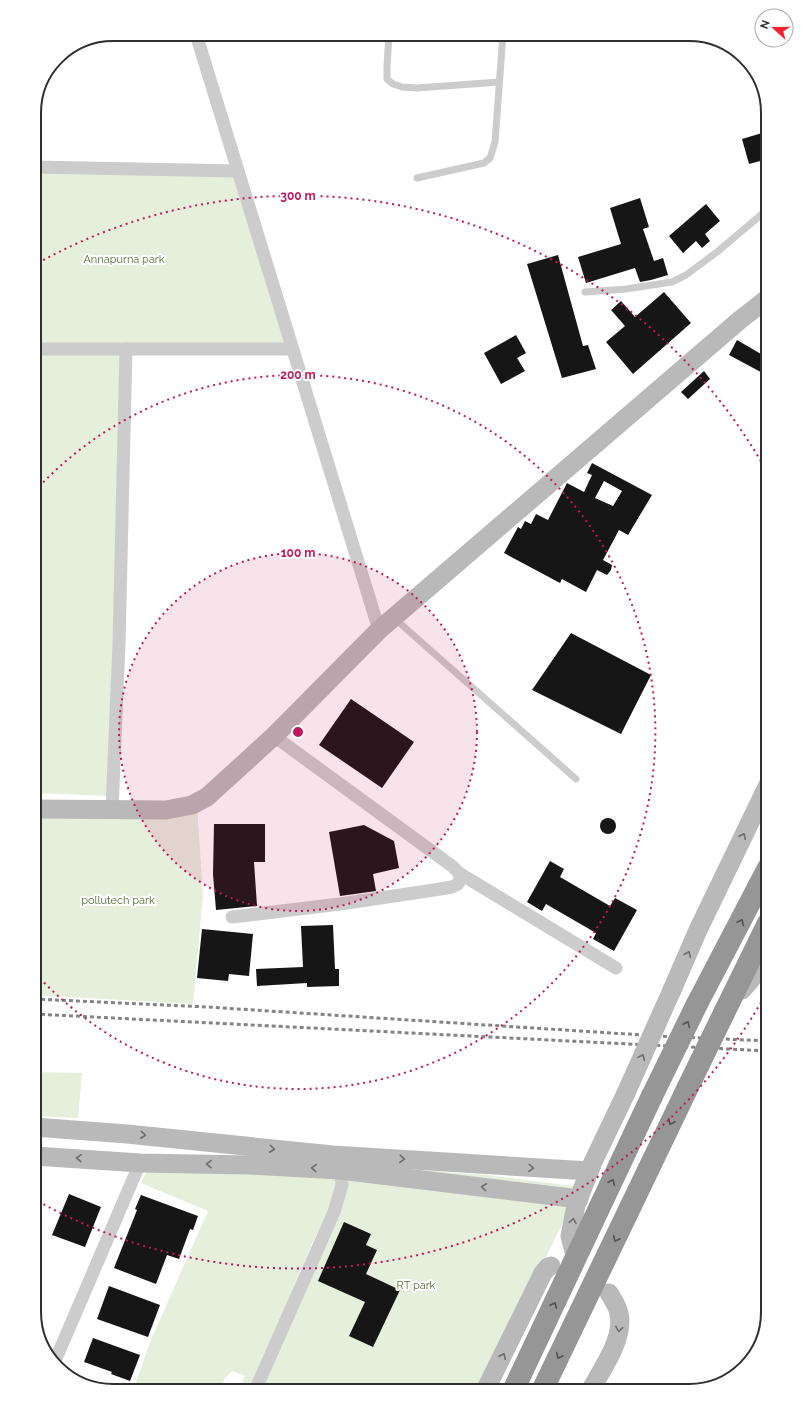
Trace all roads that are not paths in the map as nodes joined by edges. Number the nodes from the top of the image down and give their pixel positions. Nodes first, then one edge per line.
1 (198, 41) edge
2 (388, 41) edge
3 (502, 41) edge
4 (499, 82) junction
5 (41, 167) edge
6 (238, 171) junction
7 (417, 178) dead end
8 (761, 215) edge
9 (585, 292) dead end
10 (761, 303) edge
11 (41, 349) edge
12 (126, 349) junction
13 (292, 349) junction
14 (394, 618) junction
15 (379, 630) junction
16 (274, 736) junction
17 (576, 780) dead end
18 (761, 800) edge
19 (41, 809) edge
20 (112, 810) junction
21 (459, 873) junction
22 (761, 882) edge
23 (232, 917) dead end
24 (761, 946) edge
25 (616, 968) dead end
26 (41, 1127) edge
27 (110, 1132) junction
28 (41, 1138) edge
29 (83, 1141) junction
30 (41, 1156) edge
31 (107, 1160) junction
32 (140, 1163) junction
33 (340, 1170) junction
34 (589, 1172) junction
35 (579, 1199) junction
36 (576, 1259) junction
37 (551, 1266) dead end
38 (609, 1293) dead end
39 (57, 1357) edge
40 (257, 1384) edge
41 (488, 1384) edge
42 (516, 1384) edge
43 (545, 1384) edge
44 (594, 1384) edge

1 - 6 street
2 - 4 lane
3 - 4 lane
4 - 7 lane
5 - 6 street
6 - 13 street
8 - 9 lane
10 - 14 street
11 - 12 street
12 - 13 street
12 - 20 street
13 - 15 street
14 - 15 street
14 - 17 lane
15 - 16 street
16 - 20 street
16 - 21 street
34 -> 18 street, bridge
19 - 20 street
21 - 23 street
21 - 25 street
36 -> 22 highway, bridge
24 -> 43 highway, bridge
26 - 27 street
27 - 29 street
27 -> 34 street
28 - 29 street
29 - 31 street
31 -> 30 street
31 - 32 street
33 -> 32 street
32 - 39 street
35 -> 33 street
33 - 40 street
34 - 35 street
36 -> 35 street
42 -> 36 highway
41 -> 37 street
38 -> 44 street

